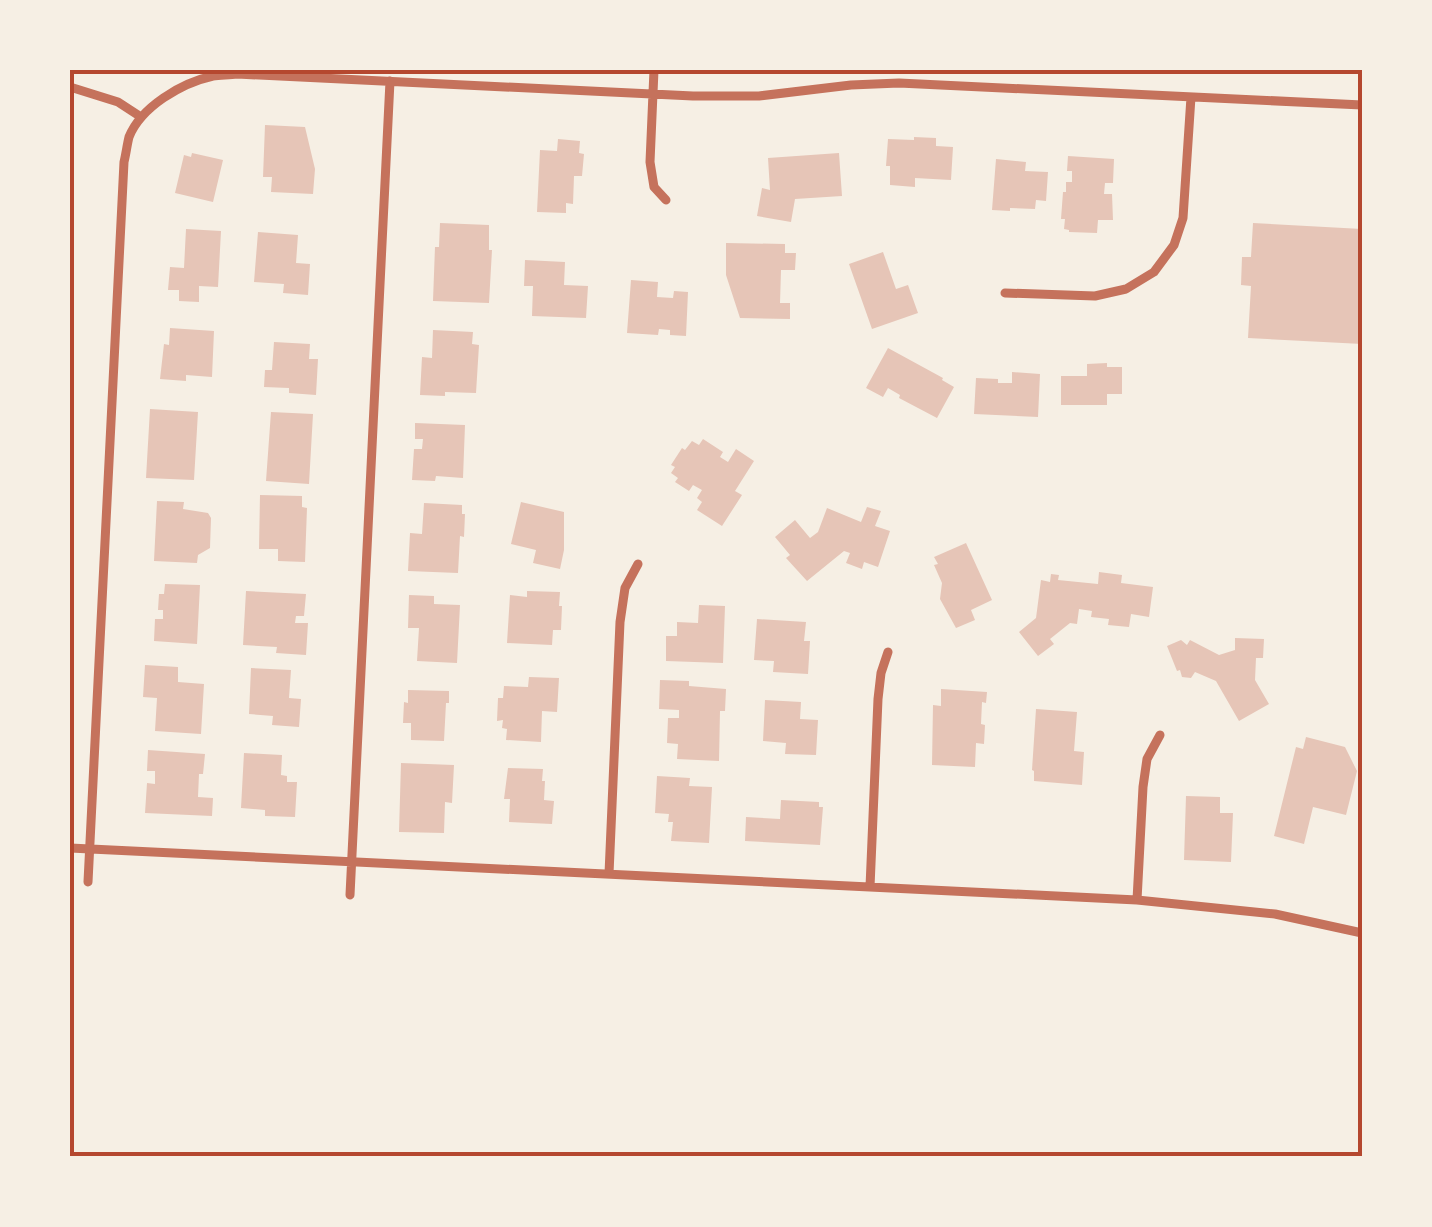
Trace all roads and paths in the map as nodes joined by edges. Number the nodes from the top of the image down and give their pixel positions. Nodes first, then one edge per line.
1 (654, 70) edge
2 (390, 81) junction
3 (70, 88) edge
4 (653, 94) junction
5 (1191, 96) junction
6 (1362, 104) edge
7 (141, 117) junction
8 (666, 200) dead end
9 (1006, 293) dead end
10 (638, 564) dead end
11 (888, 652) dead end
12 (1160, 735) dead end
13 (70, 848) edge
14 (90, 849) junction
15 (352, 862) junction
16 (609, 874) junction
17 (88, 882) dead end
18 (870, 887) junction
19 (350, 894) dead end
20 (1137, 900) junction
21 (1362, 933) edge

1 - 4 street
2 - 4 street
2 - 7 street
2 - 15 street
3 - 7 street
4 - 5 street
4 - 8 street
5 - 6 street
5 - 9 street
7 - 14 street
10 - 16 street
11 - 18 street
12 - 20 street
13 - 14 street
14 - 15 street
14 - 17 street
15 - 16 street
15 - 19 street
16 - 18 street
18 - 20 street
20 - 21 street

